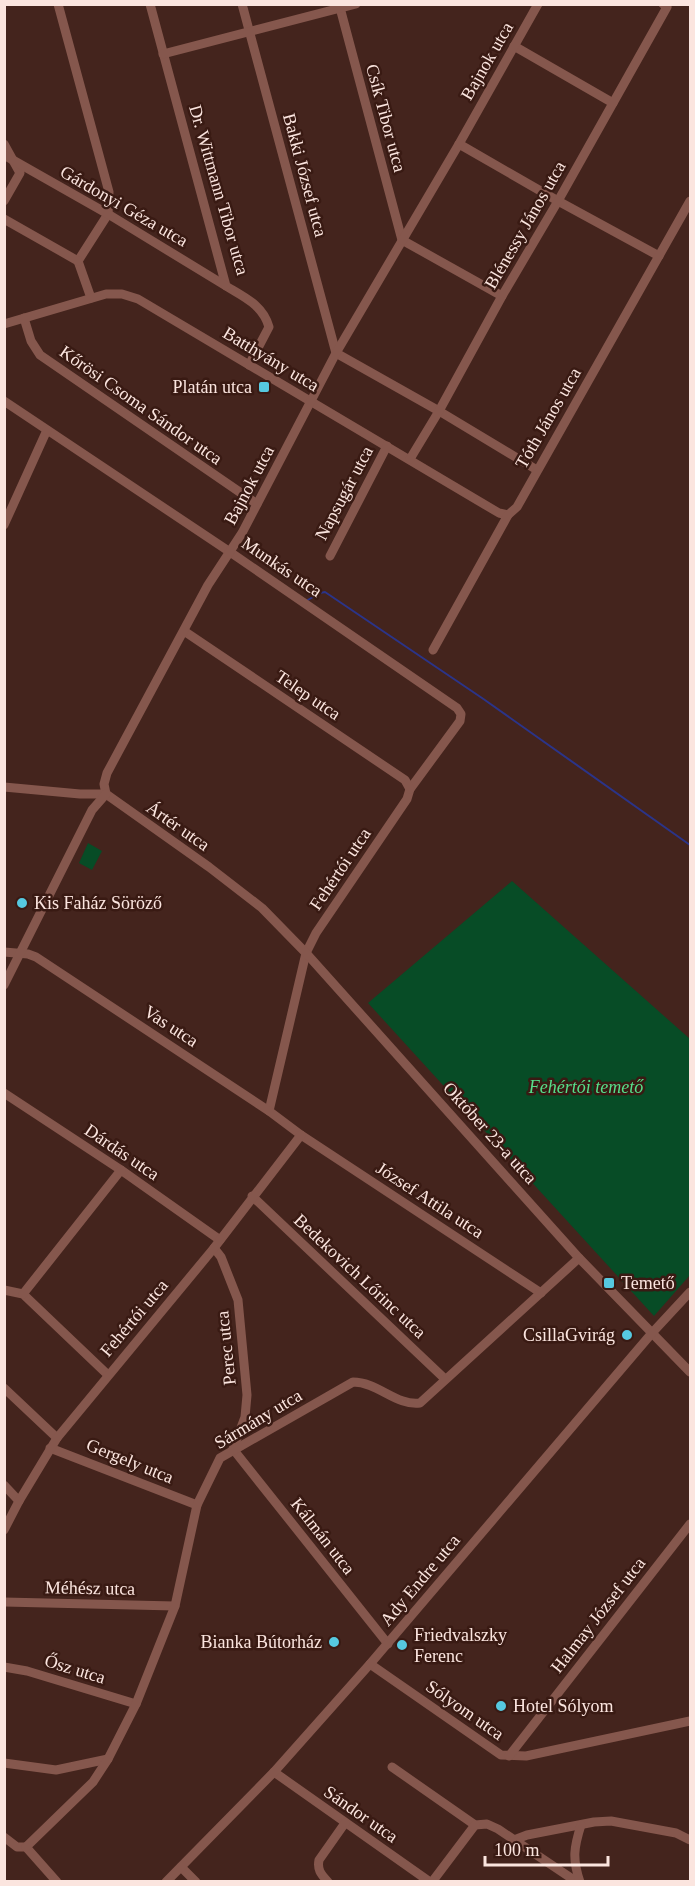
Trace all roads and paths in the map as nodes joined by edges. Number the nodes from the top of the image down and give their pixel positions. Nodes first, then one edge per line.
1 (58, 4) edge
2 (150, 4) edge
3 (242, 4) edge
4 (356, 4) edge
5 (538, 4) edge
6 (665, 6) edge
7 (339, 7) edge
8 (249, 32) junction
9 (514, 46) junction
10 (163, 54) junction
11 (613, 104) junction
12 (4, 144) edge
13 (459, 144) junction
14 (4, 155) edge
15 (14, 161) junction
16 (4, 201) edge
17 (558, 201) junction
18 (690, 201) edge
19 (108, 214) junction
20 (4, 219) edge
21 (402, 240) junction
22 (658, 256) junction
23 (78, 261) junction
24 (226, 286) junction
25 (502, 296) junction
26 (92, 298) junction
27 (24, 318) junction
28 (4, 324) edge
29 (336, 353) junction
30 (249, 365) junction
31 (4, 401) edge
32 (311, 402) junction
33 (439, 411) junction
34 (47, 430) junction
35 (387, 446) junction
36 (410, 459) junction
37 (537, 470) junction
38 (256, 504) junction
39 (508, 515) junction
40 (4, 525) edge
41 (230, 552) junction
42 (330, 556) dead end
43 (184, 631) junction
44 (433, 650) dead end
45 (4, 787) edge
46 (410, 789) junction
47 (106, 795) junction
48 (4, 952) edge
49 (20, 953) junction
50 (306, 953) junction
51 (4, 985) edge
52 (4, 1093) edge
53 (269, 1111) junction
54 (301, 1135) junction
55 (121, 1170) junction
56 (252, 1196) junction
57 (217, 1244) junction
58 (579, 1258) junction
59 (4, 1290) edge
60 (690, 1292) edge
61 (541, 1293) junction
62 (23, 1294) junction
63 (652, 1333) junction
64 (690, 1372) edge
65 (108, 1375) junction
66 (446, 1379) junction
67 (4, 1388) edge
68 (57, 1438) junction
69 (50, 1448) junction
70 (233, 1449) junction
71 (4, 1485) edge
72 (19, 1501) junction
73 (197, 1506) junction
74 (690, 1524) edge
75 (4, 1530) edge
76 (4, 1602) edge
77 (175, 1606) junction
78 (388, 1644) junction
79 (370, 1664) junction
80 (4, 1667) edge
81 (136, 1704) junction
82 (690, 1721) edge
83 (509, 1756) junction
84 (108, 1759) junction
85 (4, 1763) edge
86 (392, 1767) dead end
87 (274, 1772) junction
88 (345, 1823) junction
89 (475, 1825) junction
90 (581, 1825) junction
91 (4, 1837) edge
92 (514, 1840) junction
93 (690, 1840) edge
94 (26, 1847) junction
95 (181, 1867) junction
96 (57, 1881) edge
97 (166, 1881) edge
98 (196, 1881) edge
99 (328, 1881) edge
100 (431, 1881) edge
101 (579, 1881) edge

1 - 19 street
2 - 10 street, Dr. Wittmann Tibor utca
3 - 8 street, Bakki József utca
4 - 7 street
5 - 9 street, Bajnok utca
6 - 11 street, Blénessy János utca
7 - 8 street
7 - 21 street, Csík Tibor utca
8 - 10 street
8 - 29 street, Bakki József utca
9 - 11 street
9 - 13 street, Bajnok utca
10 - 24 street, Dr. Wittmann Tibor utca
11 - 17 street, Blénessy János utca
12 - 15 street
13 - 17 street
13 - 21 street, Bajnok utca
14 - 15 street, Gárdonyi Géza utca
15 - 16 street
15 - 19 street, Gárdonyi Géza utca
17 - 22 street
17 - 25 street, Blénessy János utca
18 - 22 street, Tóth János utca
19 - 23 street
19 - 24 street, Gárdonyi Géza utca
20 - 23 street
21 - 25 street
21 - 29 street, Bajnok utca
22 - 37 street, Tóth János utca
23 - 26 street
24 - 30 street, Dr. Wittmann Tibor utca
25 - 33 street, Blénessy János utca
26 - 27 street, Batthyány utca
26 - 30 street, Batthyány utca
27 - 28 street, Batthyány utca
27 - 38 street, Kőrösi Csoma Sándor utca
29 - 32 street, Bajnok utca
29 - 33 street
30 - 32 street, Batthyány utca
31 - 34 street, Munkás utca
32 - 35 street, Batthyány utca
32 - 38 street, Bajnok utca
33 - 36 street, Blénessy János utca
33 - 37 street
34 - 40 street
34 - 41 street, Munkás utca
35 - 36 street, Batthyány utca
35 - 42 street, Napsugár utca
36 - 39 street, Batthyány utca
37 - 39 street, Tóth János utca
38 - 41 street, Bajnok utca
39 - 44 street, Tóth János utca
41 - 43 street, Bajnok utca
41 - 46 street, Munkás utca
43 - 46 street, Telep utca
43 - 47 street, Bajnok utca
45 - 47 street
46 - 50 street, Fehértói utca
47 - 49 street, Bajnok utca
47 - 50 street, Ártér utca
48 - 49 street, Vas utca
49 - 51 street, Bajnok utca
49 - 53 street, Vas utca
50 - 53 street, Fehértói utca
50 - 58 street, Október 23-a utca
52 - 55 street, Dárdás utca
53 - 54 street, Vas utca
54 - 56 street, Fehértói utca
54 - 61 street, József Attila utca
55 - 57 street, Dárdás utca
55 - 62 street
56 - 57 street, Fehértói utca
56 - 66 street, Bedekovich Lőrinc utca
57 - 65 street, Fehértói utca
57 - 70 street, Perec utca
58 - 61 street, Sármány utca
58 - 63 street, Október 23-a utca
59 - 62 street
60 - 63 street, Ady Endre utca
61 - 66 street, Sármány utca
62 - 65 street
63 - 64 street, Október 23-a utca
63 - 78 street, Ady Endre utca
65 - 68 street, Fehértói utca
66 - 70 street, Sármány utca
67 - 68 street
68 - 69 street, Fehértói utca
69 - 72 street, Fehértói utca
69 - 73 street, Gergely utca
70 - 73 street, Sármány utca
70 - 78 street, Kálmán utca
71 - 72 street
72 - 75 street, Fehértói utca
73 - 77 street, Sármány utca
74 - 83 street, Halmay József utca
76 - 77 street, Méhész utca
77 - 81 street, Sármány utca
78 - 79 street, Ady Endre utca
79 - 83 street, Sólyom utca
79 - 87 street, Ady Endre utca
80 - 81 street, Ősz utca
81 - 84 street, Sármány utca
82 - 83 street, Sólyom utca
84 - 85 street
84 - 94 street, Sármány utca
86 - 89 street
87 - 88 street, Sándor utca
87 - 95 street, Ady Endre utca
88 - 99 street
88 - 100 street, Sándor utca
89 - 92 street
89 - 100 street
90 - 92 street
90 - 93 street
90 - 101 street
91 - 94 street
92 - 101 street
94 - 96 street
95 - 97 street, Ady Endre utca
95 - 98 street

